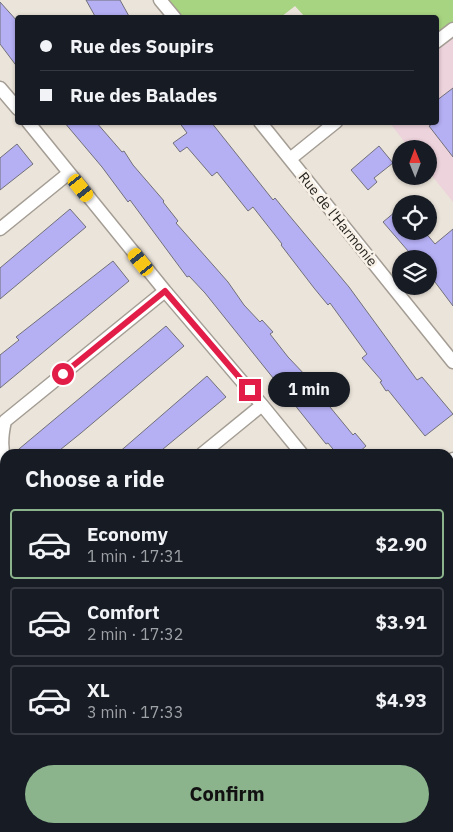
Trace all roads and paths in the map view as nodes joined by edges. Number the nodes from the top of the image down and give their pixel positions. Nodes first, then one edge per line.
1 (160, 0) edge
2 (172, 15) edge
3 (453, 29) edge
4 (439, 40) edge
5 (0, 88) edge
6 (15, 106) edge
7 (30, 125) edge
8 (262, 125) edge
9 (332, 125) edge
10 (290, 159) junction
11 (69, 173) junction
12 (0, 229) edge
13 (165, 291) junction
14 (453, 362) edge
15 (262, 405) junction
16 (2, 449) edge
17 (208, 449) edge
18 (298, 449) edge

1 - 2 street
3 - 4 street
5 - 6 street
7 - 11 street
8 - 10 street, Rue de l'Harmonie
9 - 10 street
10 - 14 street, Rue de l'Harmonie
11 - 12 street
11 - 13 street
13 - 15 street
13 - 16 street
15 - 17 street
15 - 18 street

